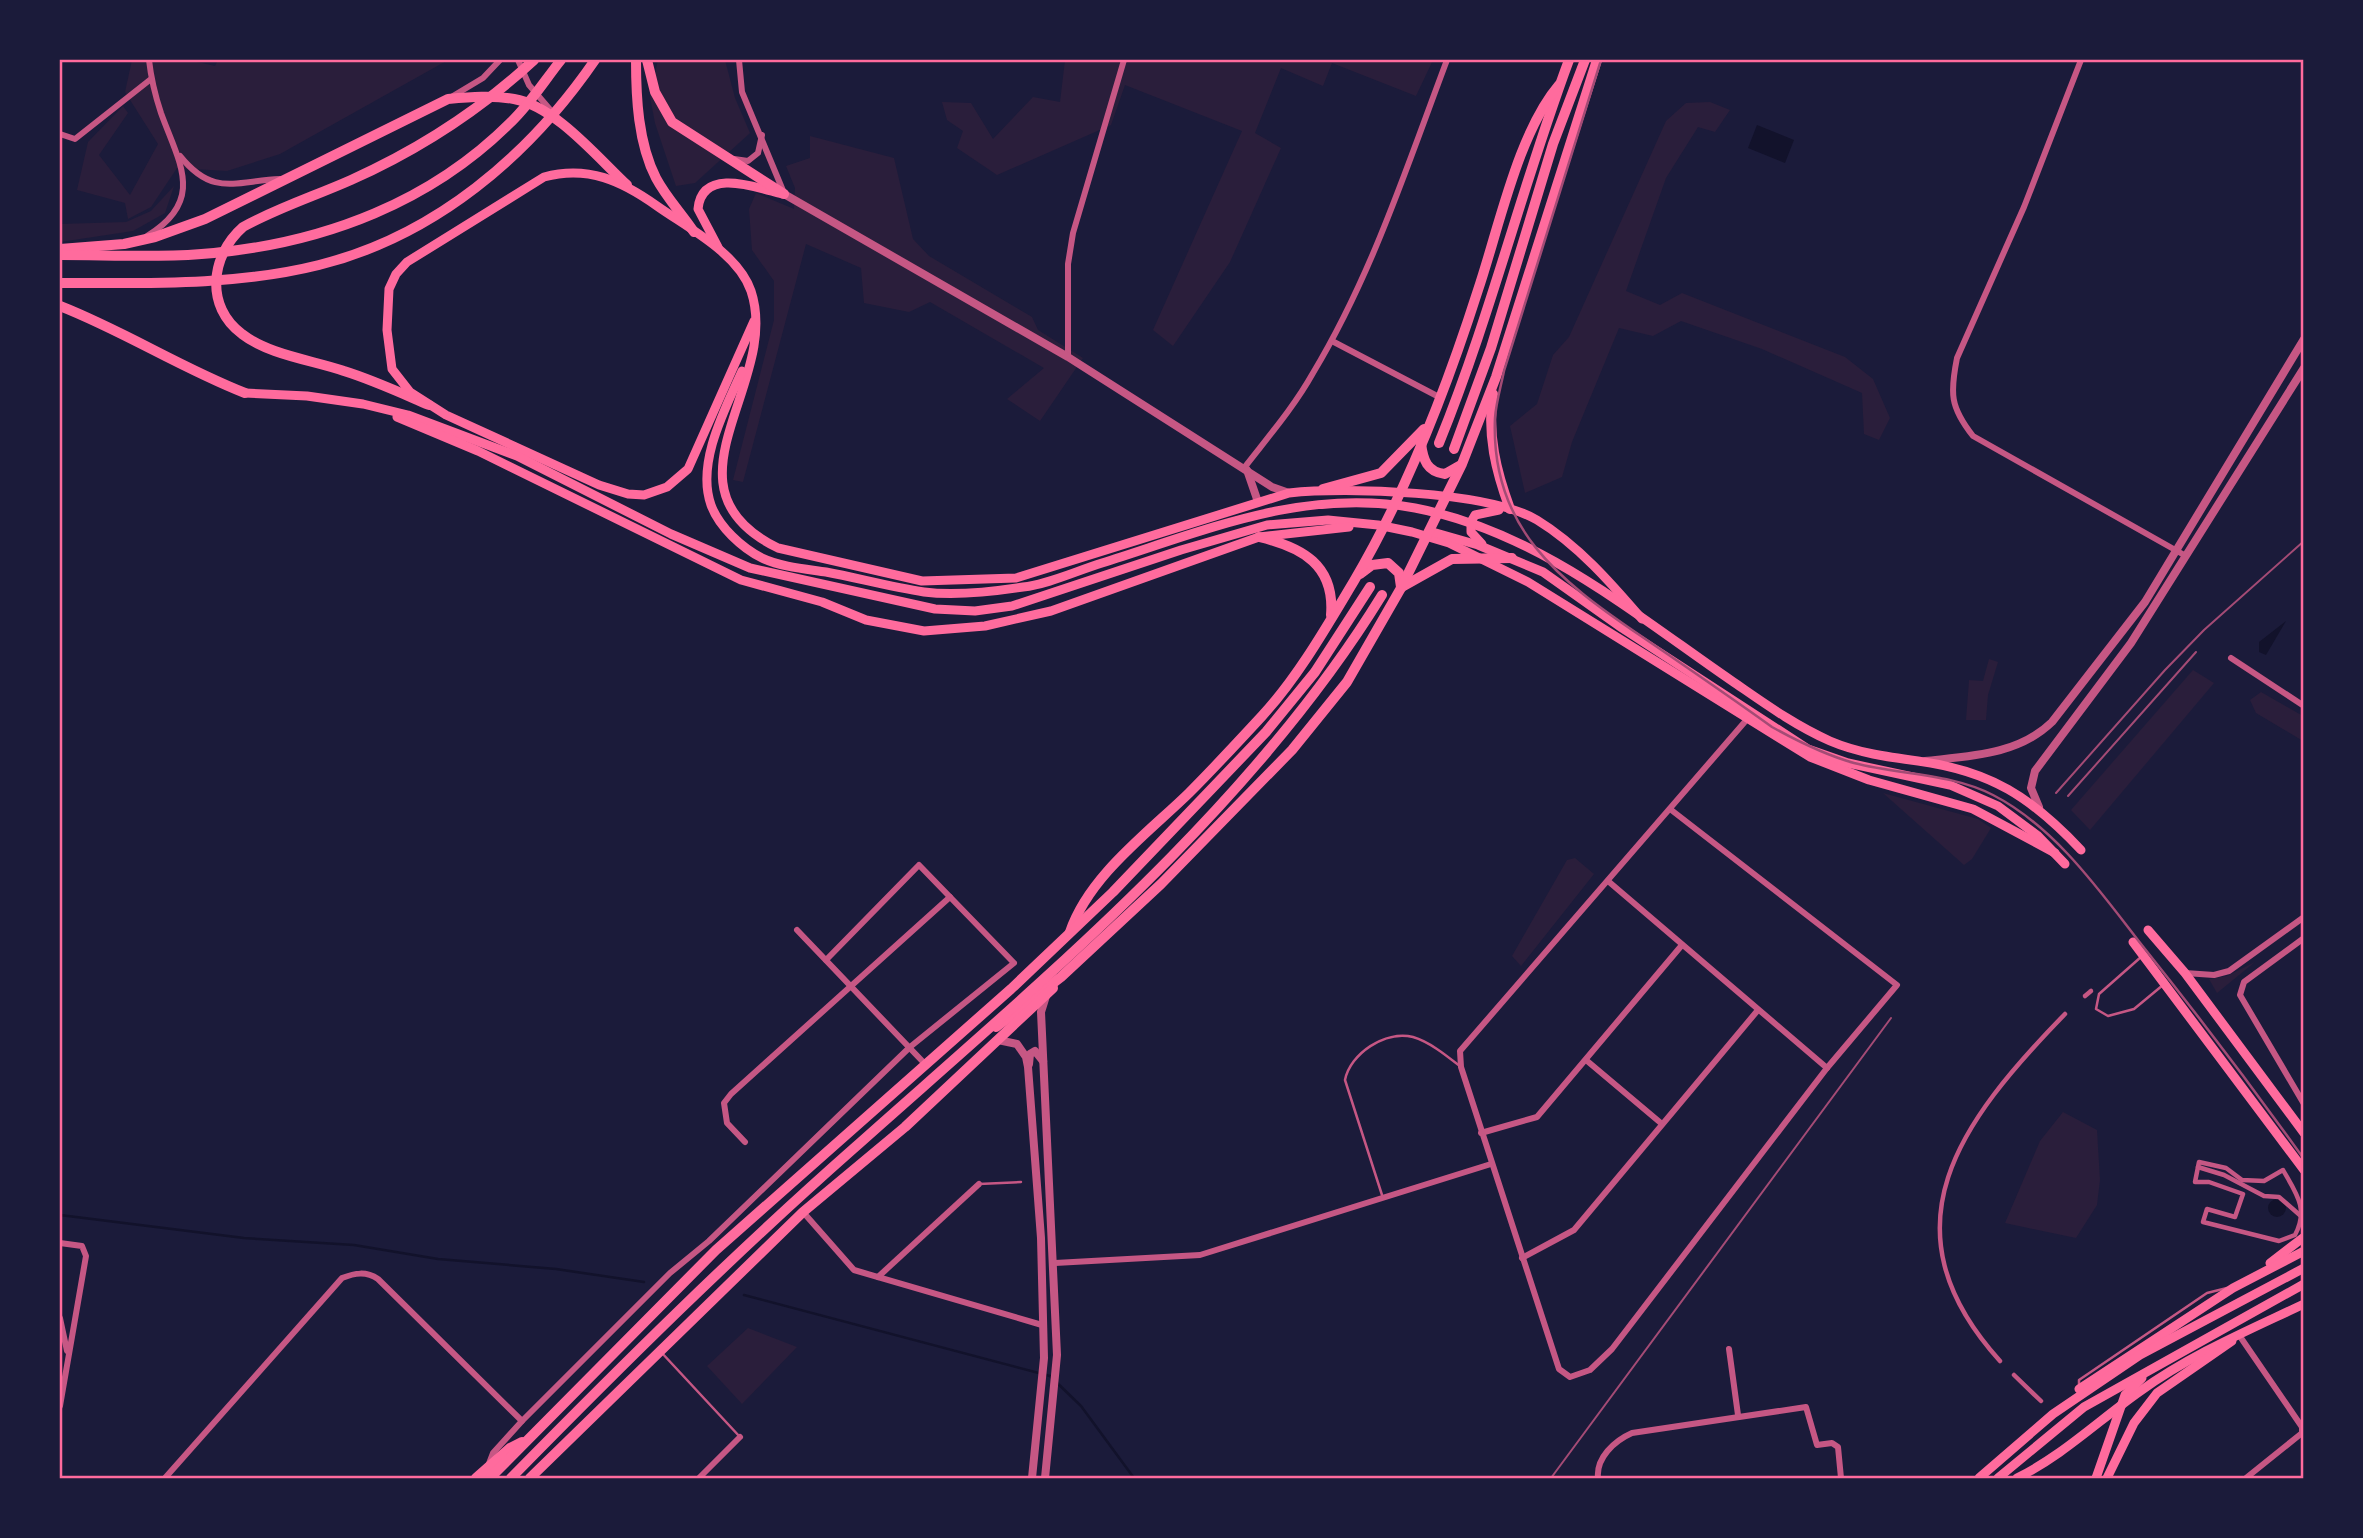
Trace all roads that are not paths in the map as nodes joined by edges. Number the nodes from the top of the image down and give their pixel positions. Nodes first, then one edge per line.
1 (149, 60) edge
2 (500, 60) edge
3 (518, 60) edge
4 (524, 60) edge
5 (534, 60) edge
6 (561, 60) edge
7 (595, 60) edge
8 (636, 60) edge
9 (647, 60) edge
10 (739, 60) edge
11 (1124, 60) edge
12 (1447, 60) edge
13 (1569, 60) edge
14 (1585, 60) edge
15 (1597, 60) edge
16 (2081, 60) edge
17 (151, 79) junction
18 (1559, 85) junction
19 (499, 91) junction
20 (449, 99) junction
21 (562, 124) junction
22 (60, 134) edge
23 (762, 135) junction
24 (179, 154) junction
25 (732, 159) junction
26 (286, 178) junction
27 (627, 185) junction
28 (784, 194) junction
29 (694, 232) junction
30 (139, 240) junction
31 (60, 249) edge
32 (721, 253) junction
33 (60, 255) edge
34 (60, 283) edge
35 (60, 306) edge
36 (754, 321) junction
37 (2304, 339) edge
38 (1332, 341) junction
39 (750, 354) junction
40 (1068, 358) junction
41 (2304, 368) edge
42 (1496, 377) junction
43 (245, 393) joint
44 (1439, 397) junction
45 (363, 404) junction
46 (429, 405) junction
47 (446, 415) junction
48 (1426, 427) junction
49 (1421, 443) junction
50 (1439, 443) dead end
51 (1454, 449) dead end
52 (517, 456) junction
53 (1462, 464) junction
54 (1246, 469) junction
55 (1323, 489) junction
56 (1289, 493) junction
57 (1398, 493) junction
58 (1447, 497) junction
59 (1258, 502) junction
60 (1510, 509) junction
61 (1382, 529) junction
62 (1429, 531) junction
63 (1259, 537) junction
64 (1489, 549) junction
65 (2175, 550) junction
66 (2186, 556) junction
67 (1512, 558) junction
68 (826, 560) junction
69 (1356, 579) junction
70 (1370, 587) dead end
71 (1401, 588) junction
72 (1382, 595) dead end
73 (822, 602) junction
74 (1331, 619) junction
75 (1642, 620) junction
76 (2231, 658) dead end
77 (1718, 671) junction
78 (1710, 685) junction
79 (2304, 705) edge
80 (1753, 713) junction
81 (1919, 761) junction
82 (2039, 807) junction
83 (1670, 809) junction
84 (2081, 849) dead end
85 (2054, 853) junction
86 (2065, 864) dead end
87 (1608, 881) junction
88 (950, 897) junction
89 (2304, 917) edge
90 (797, 930) dead end
91 (2148, 930) dead end
92 (1069, 936) junction
93 (2304, 938) edge
94 (2133, 942) dead end
95 (1682, 945) junction
96 (2143, 954) junction
97 (826, 960) junction
98 (2185, 973) junction
99 (1062, 977) junction
100 (2165, 983) junction
101 (850, 985) junction
102 (2091, 991) dead end
103 (1046, 996) junction
104 (2085, 996) dead end
105 (1758, 1010) junction
106 (2065, 1014) dead end
107 (983, 1033) junction
108 (999, 1040) junction
109 (910, 1047) junction
110 (1586, 1060) junction
111 (1044, 1063) junction
112 (926, 1065) junction
113 (1461, 1066) junction
114 (1028, 1067) junction
115 (1827, 1068) junction
116 (2304, 1104) edge
117 (1662, 1124) junction
118 (1481, 1133) junction
119 (2304, 1133) edge
120 (745, 1142) dead end
121 (1491, 1164) junction
122 (2198, 1167) junction
123 (2304, 1170) edge
124 (1021, 1182) dead end
125 (979, 1184) joint
126 (2243, 1188) dead end
127 (2251, 1189) junction
128 (1383, 1199) junction
129 (803, 1212) junction
130 (2302, 1217) edge
131 (2304, 1237) edge
132 (1041, 1238) junction
133 (60, 1244) edge
134 (2304, 1251) edge
135 (1522, 1258) junction
136 (1055, 1263) junction
137 (2304, 1268) edge
138 (878, 1277) junction
139 (2246, 1281) junction
140 (1042, 1284) junction
141 (2304, 1284) edge
142 (2304, 1304) edge
143 (60, 1318) edge
144 (1042, 1325) junction
145 (2239, 1335) junction
146 (1729, 1349) dead end
147 (659, 1350) junction
148 (69, 1356) junction
149 (2000, 1360) dead end
150 (2154, 1367) junction
151 (2014, 1374) dead end
152 (2041, 1401) dead end
153 (60, 1406) edge
154 (2053, 1414) junction
155 (1738, 1415) junction
156 (522, 1421) junction
157 (551, 1437) junction
158 (740, 1437) joint
159 (527, 1440) junction
160 (488, 1467) junction
161 (165, 1479) edge
162 (476, 1479) edge
163 (490, 1479) edge
164 (511, 1479) edge
165 (528, 1479) edge
166 (699, 1479) edge
167 (1032, 1479) edge
168 (1045, 1479) edge
169 (1598, 1479) edge
170 (1841, 1479) edge
171 (1979, 1479) edge
172 (1998, 1479) edge
173 (2017, 1479) edge
174 (2096, 1479) edge
175 (2106, 1479) edge
176 (2246, 1479) edge

1 - 17 street
2 - 20 street
3 - 21 street
4 - 19 street
5 - 19 main road
6 - 33 main road
7 - 34 main road
8 - 29 main road
9 - 25 main road
10 - 23 street
11 - 40 street
12 - 38 street
13 - 18 main road
14 - 51 main road
15 - 42 main road
16 - 65 street
17 - 22 street
17 - 24 street
18 - 44 main road
18 - 50 main road
19 - 46 main road
20 - 21 main road
20 - 26 main road
21 - 27 main road
23 - 25 street
23 - 28 street
24 - 26 street
24 - 30 street
25 - 28 main road
26 - 30 main road
27 - 29 main road
27 - 46 main road
28 - 32 main road
28 - 40 street
29 - 32 main road
30 - 31 main road
32 - 36 main road
35 - 43 main road
36 - 39 main road
36 - 47 main road
37 - 65 street
38 - 44 street
38 - 54 street
39 - 68 main road
39 - 75 main road
40 - 54 street
41 - 66 street
42 - 53 main road
42 - 60 main road
43 - 45 main road
44 - 48 main road
45 - 52 main road
45 - 73 main road
46 - 47 main road
47 - 52 main road
48 - 49 main road
48 - 55 main road
49 - 53 main road
49 - 57 main road
52 - 85 main road
53 - 58 main road
54 - 56 street
54 - 59 street
55 - 56 main road
55 - 57 main road
56 - 59 main road
57 - 58 main road
57 - 61 main road
58 - 60 main road
58 - 62 main road
59 - 68 main road
60 - 64 main road
60 - 75 main road
61 - 62 main road
61 - 63 main road
61 - 69 main road
62 - 64 main road
62 - 71 main road
63 - 73 main road
63 - 74 main road
64 - 67 main road
65 - 66 street
65 - 81 street
66 - 82 street
67 - 71 main road
67 - 78 main road
68 - 73 main road
69 - 71 main road
69 - 74 main road
70 - 92 main road
71 - 99 main road
72 - 107 main road
74 - 92 main road
75 - 77 main road
76 - 79 street
77 - 78 main road
77 - 81 main road
78 - 80 main road
80 - 83 street
80 - 85 main road
81 - 82 main road
82 - 84 main road
83 - 87 street
83 - 115 street
85 - 86 main road
87 - 95 street
87 - 113 street
88 - 97 street
88 - 101 street
88 - 109 street
89 - 98 street
90 - 97 street
91 - 98 main road
92 - 112 main road
93 - 116 street
94 - 96 main road
95 - 105 street
95 - 110 street
96 - 100 main road
96 - 100 lane
97 - 101 street
98 - 119 main road
99 - 103 main road
99 - 107 main road
100 - 123 main road
101 - 109 street
101 - 120 street
102 - 104 street
103 - 108 main road
103 - 111 street
105 - 115 street
105 - 117 street
106 - 149 street
107 - 157 main road
108 - 114 street
108 - 129 main road
109 - 112 street
109 - 156 street
110 - 117 street
110 - 118 street
111 - 114 street
111 - 136 street
112 - 159 main road
113 - 118 street
113 - 128 lane
114 - 132 street
115 - 135 street
117 - 135 street
118 - 121 street
121 - 128 street
121 - 135 street
122 - 127 street
122 - 130 street
122 - 130 street
124 - 125 lane
125 - 138 street
126 - 127 street
127 - 130 street
128 - 136 street
129 - 138 street
129 - 147 main road
131 - 139 main road
132 - 136 street
132 - 140 street
133 - 148 street
134 - 139 main road
136 - 140 street
136 - 168 street
137 - 154 main road
138 - 144 street
139 - 154 main road
140 - 144 street
141 - 150 main road
142 - 145 main road
143 - 148 street
144 - 167 street
145 - 173 main road
145 - 175 main road
145 - 176 street
146 - 155 street
147 - 158 lane
147 - 165 main road
148 - 153 street
150 - 172 main road
150 - 174 main road
151 - 152 street
154 - 171 main road
155 - 169 street
155 - 170 street
156 - 160 street
156 - 161 street
157 - 164 main road
157 - 165 main road
158 - 166 street
159 - 160 main road
159 - 163 main road
160 - 162 main road

